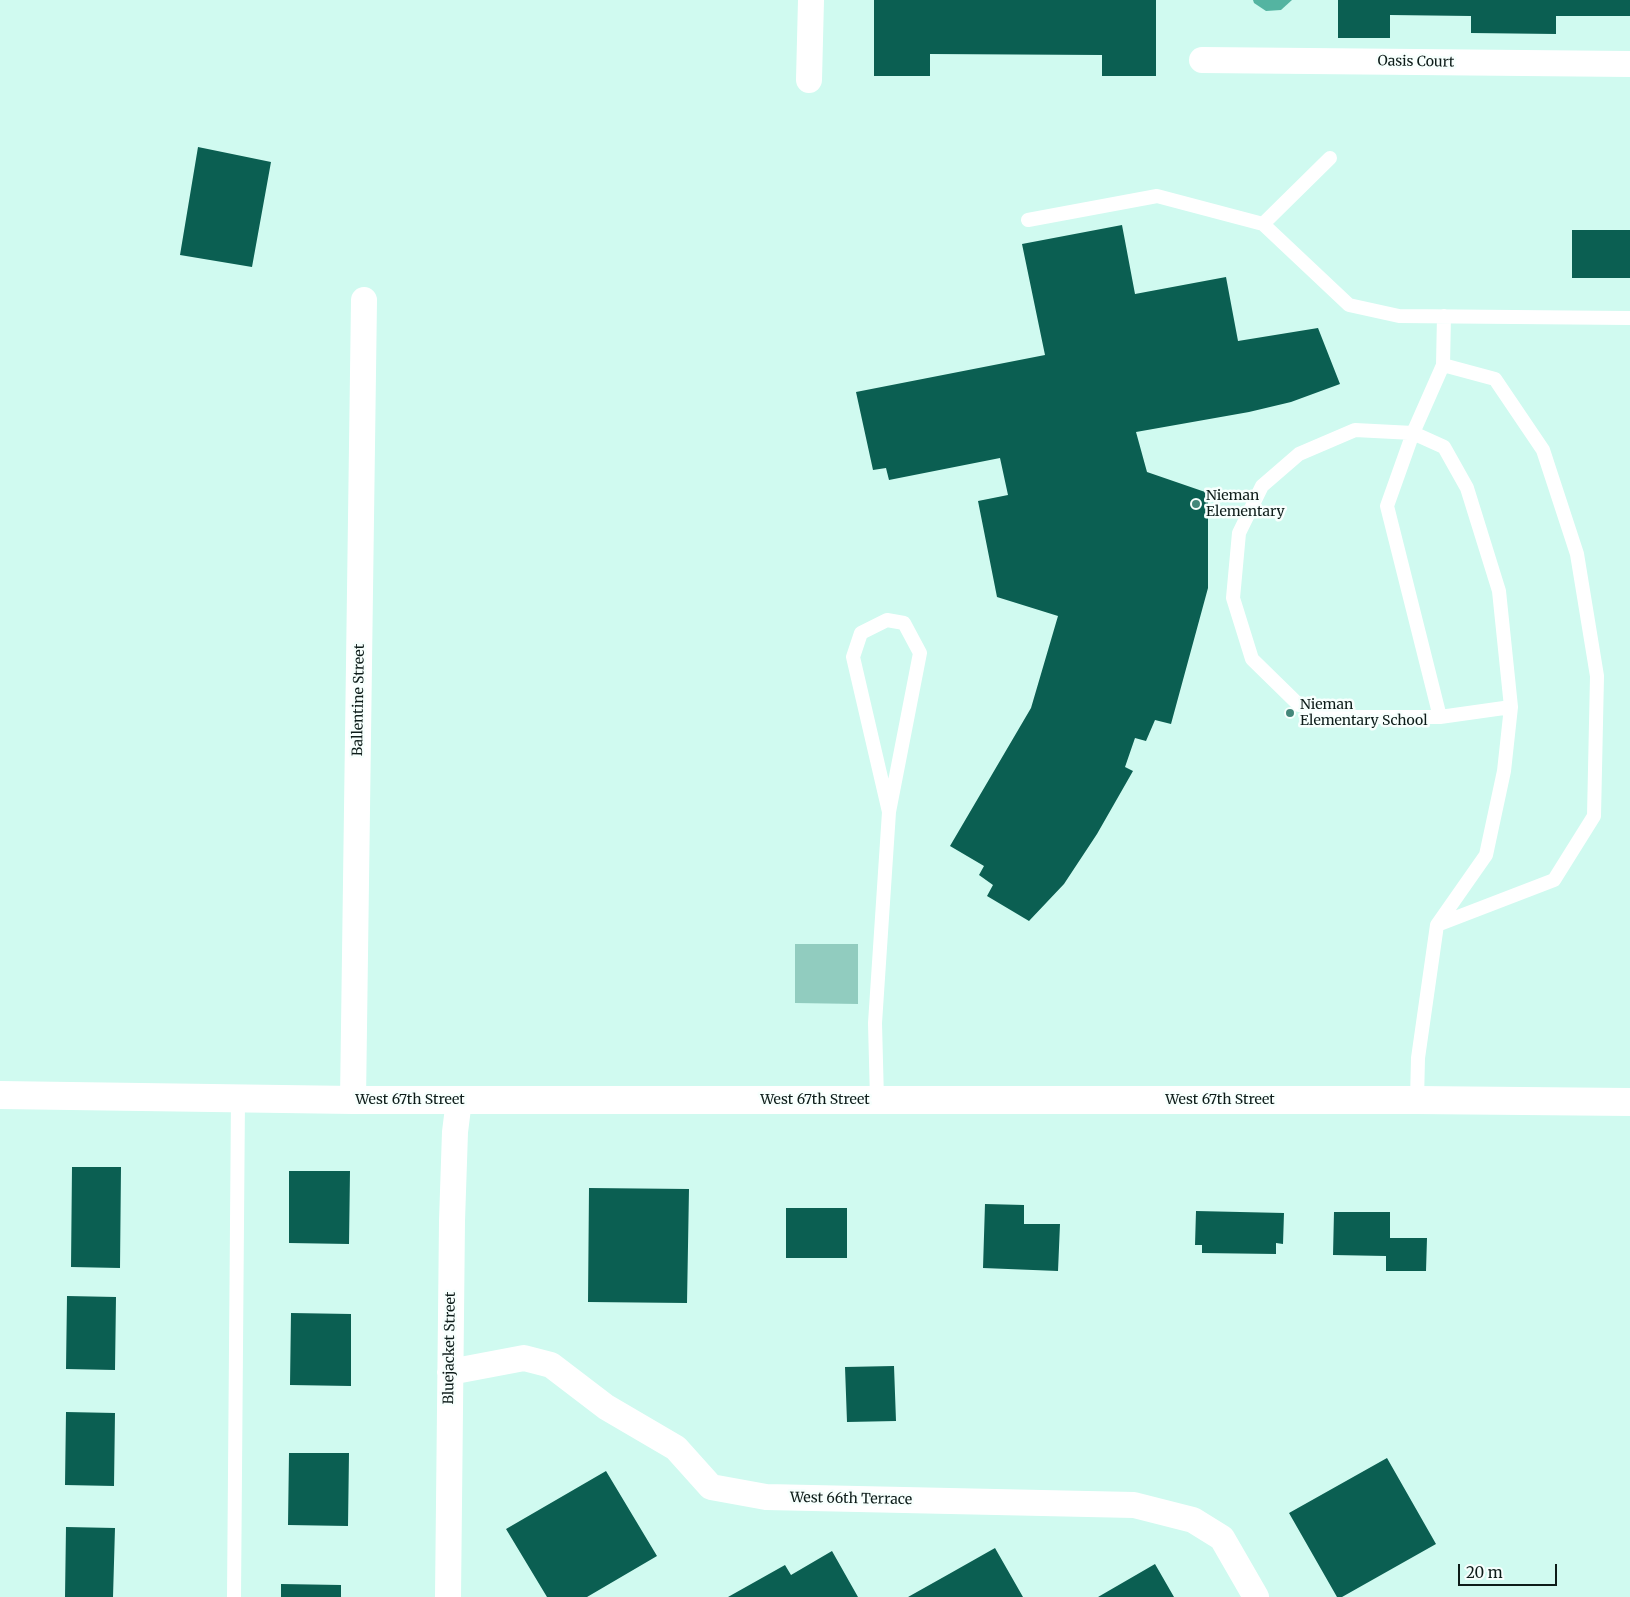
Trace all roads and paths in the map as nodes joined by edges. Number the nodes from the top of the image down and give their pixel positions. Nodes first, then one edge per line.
1 (810, 0) edge
2 (1202, 60) dead end
3 (1630, 64) edge
4 (809, 80) dead end
5 (1330, 158) dead end
6 (1028, 220) dead end
7 (1263, 224) junction
8 (364, 300) dead end
9 (1444, 316) junction
10 (1630, 318) edge
11 (1443, 365) junction
12 (1413, 433) junction
13 (1511, 707) junction
14 (1440, 717) junction
15 (889, 812) junction
16 (1437, 925) junction
17 (0, 1095) edge
18 (238, 1098) junction
19 (353, 1100) junction
20 (459, 1100) junction
21 (877, 1100) junction
22 (1417, 1100) junction
23 (1630, 1102) edge
24 (450, 1372) junction
25 (234, 1597) edge
26 (448, 1597) edge
27 (1256, 1597) edge

1 - 4 street
2 - 3 street, Oasis Court
5 - 7 lane
6 - 7 lane
7 - 9 lane
8 - 19 street, Ballentine Street
9 - 10 lane
9 - 11 lane
11 - 12 lane
11 - 16 lane
12 - 13 lane
12 - 14 lane
12 - 14 lane
13 - 14 lane
13 - 16 lane
15 - 15 lane
15 - 21 lane
16 - 22 lane
17 - 18 street, West 67th Street
18 - 19 street, West 67th Street
18 - 25 lane
19 - 20 street, West 67th Street
20 - 21 street, West 67th Street
20 - 24 street, Bluejacket Street
21 - 22 street, West 67th Street
22 - 23 street, West 67th Street
24 - 26 street, Bluejacket Street
24 - 27 street, West 66th Terrace

